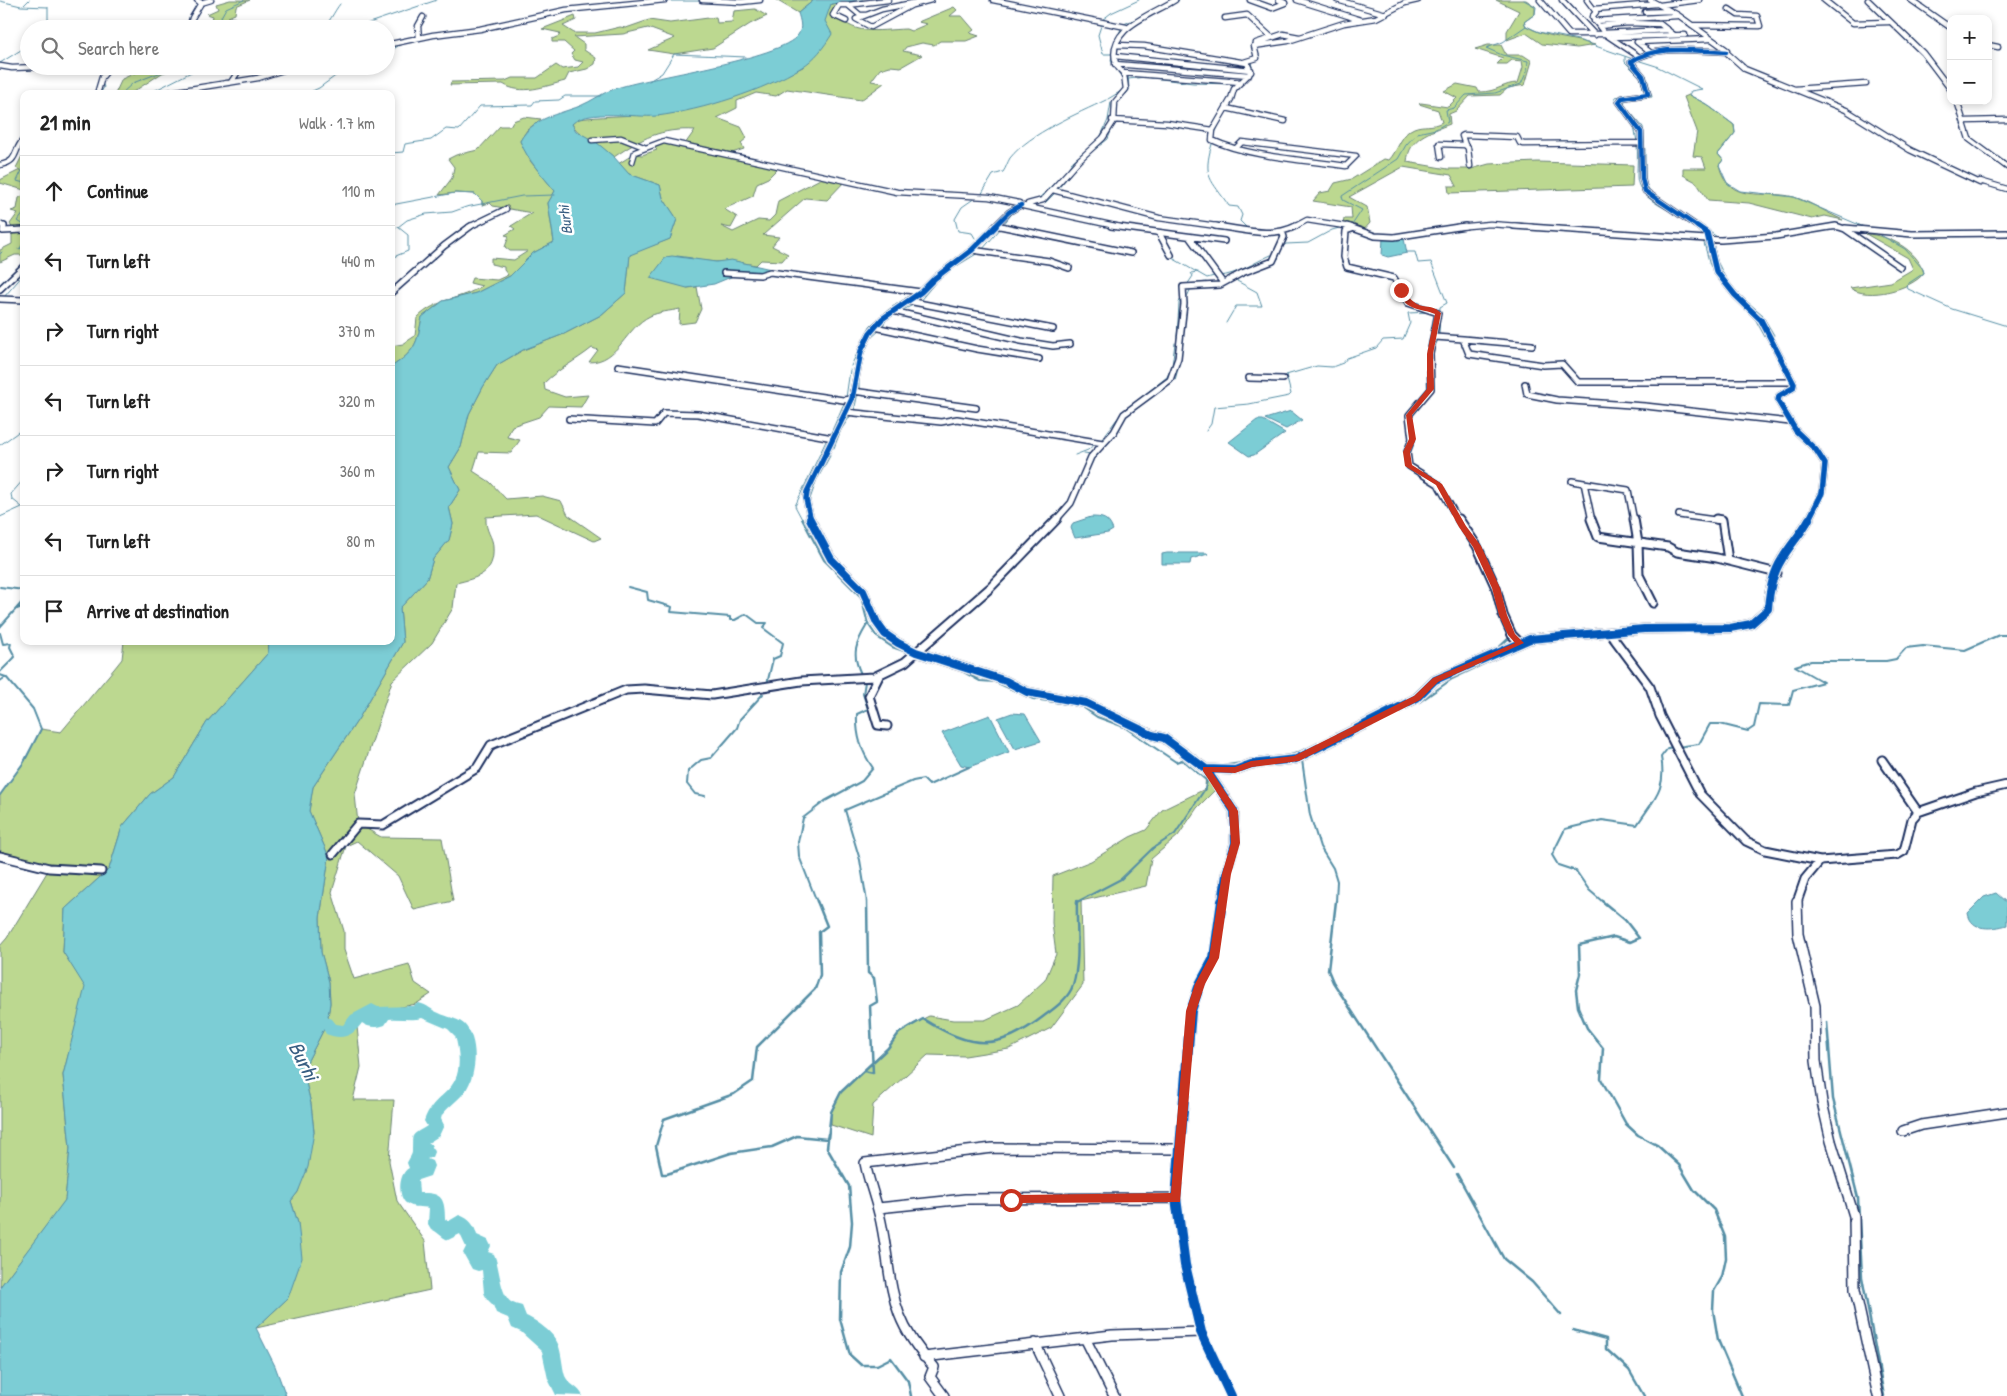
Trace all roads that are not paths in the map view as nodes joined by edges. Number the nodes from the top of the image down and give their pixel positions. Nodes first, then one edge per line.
1 (197, 0) edge
2 (211, 0) edge
3 (665, 0) edge
4 (702, 0) edge
5 (719, 0) edge
6 (760, 0) edge
7 (888, 0) edge
8 (929, 0) edge
9 (993, 0) edge
10 (1175, 0) edge
11 (1250, 0) edge
12 (1279, 0) edge
13 (1297, 0) edge
14 (1337, 0) edge
15 (1418, 0) edge
16 (1540, 0) edge
17 (1562, 0) edge
18 (1587, 0) edge
19 (1650, 0) edge
20 (1699, 0) edge
21 (1824, 0) edge
22 (1868, 0) edge
23 (1911, 0) edge
24 (201, 3) junction
25 (1658, 3) edge
26 (848, 5) junction
27 (1594, 9) junction
28 (1729, 9) dead end
29 (1670, 11) junction
30 (1645, 12) dead end
31 (870, 14) junction
32 (1386, 14) junction
33 (1678, 16) junction
34 (423, 17) dead end
35 (1225, 18) dead end
36 (191, 20) edge
37 (846, 20) dead end
38 (1363, 21) junction
39 (1594, 21) junction
40 (1889, 22) junction
41 (1691, 25) junction
42 (1947, 25) edge
43 (1126, 26) junction
44 (1599, 26) junction
45 (1668, 30) junction
46 (1604, 33) junction
47 (1595, 34) junction
48 (1674, 35) junction
49 (1685, 35) dead end
50 (1270, 36) junction
51 (1299, 37) junction
52 (1611, 37) junction
53 (419, 38) junction
54 (1710, 39) junction
55 (395, 43) edge
56 (1117, 45) junction
57 (1254, 46) junction
58 (1992, 46) edge
59 (1998, 47) dead end
60 (1726, 52) junction
61 (1651, 53) junction
62 (1115, 56) junction
63 (1208, 57) junction
64 (1636, 58) junction
65 (1244, 62) junction
66 (1115, 64) junction
67 (1202, 65) junction
68 (0, 66) edge
69 (20, 68) edge
70 (1251, 70) junction
71 (1199, 71) junction
72 (1123, 73) junction
73 (102, 75) edge
74 (236, 75) edge
75 (268, 75) edge
76 (1249, 75) junction
77 (1194, 78) junction
78 (231, 82) junction
79 (1241, 82) junction
80 (1947, 83) edge
81 (1866, 84) dead end
82 (1793, 89) junction
83 (99, 90) edge
84 (183, 90) edge
85 (1959, 105) edge
86 (1226, 108) junction
87 (1112, 120) junction
88 (2007, 120) edge
89 (1285, 121) dead end
90 (1965, 121) junction
91 (1213, 130) junction
92 (592, 140) dead end
93 (20, 143) edge
94 (1640, 143) junction
95 (1465, 145) junction
96 (644, 147) junction
97 (1237, 147) junction
98 (1441, 157) dead end
99 (632, 162) dead end
100 (0, 165) edge
101 (1470, 166) dead end
102 (2007, 167) edge
103 (2007, 189) edge
104 (1053, 190) junction
105 (1023, 205) junction
106 (506, 209) dead end
107 (0, 224) edge
108 (997, 225) junction
109 (1842, 228) junction
110 (1352, 229) junction
111 (20, 230) edge
112 (1282, 232) junction
113 (1159, 233) junction
114 (2006, 234) edge
115 (1190, 238) junction
116 (1710, 239) junction
117 (1224, 241) dead end
118 (972, 250) junction
119 (1131, 253) dead end
120 (1171, 255) dead end
121 (1900, 267) dead end
122 (1069, 268) dead end
123 (20, 270) edge
124 (724, 272) dead end
125 (1223, 283) junction
126 (395, 289) edge
127 (0, 290) edge
128 (921, 292) junction
129 (0, 299) edge
130 (20, 300) edge
131 (908, 301) junction
132 (893, 311) junction
133 (875, 327) junction
134 (1053, 329) dead end
135 (1435, 337) junction
136 (1463, 339) junction
137 (1070, 344) dead end
138 (1532, 345) dead end
139 (1039, 359) dead end
140 (618, 366) dead end
141 (1249, 378) dead end
142 (1283, 379) dead end
143 (1793, 382) junction
144 (1525, 384) dead end
145 (853, 395) junction
146 (976, 408) dead end
147 (846, 412) junction
148 (569, 419) dead end
149 (1790, 422) junction
150 (833, 438) junction
151 (1103, 443) junction
152 (1572, 481) dead end
153 (1584, 483) junction
154 (1679, 515) dead end
155 (1638, 543) junction
156 (1728, 560) junction
157 (1777, 573) junction
158 (1653, 603) dead end
159 (1608, 632) junction
160 (1520, 643) junction
161 (916, 652) junction
162 (881, 674) junction
163 (887, 726) dead end
164 (1882, 760) dead end
165 (1206, 769) junction
166 (2005, 788) edge
167 (1918, 812) junction
168 (333, 854) dead end
169 (0, 856) edge
170 (1820, 861) junction
171 (101, 871) dead end
172 (2007, 1112) edge
173 (1903, 1131) dead end
174 (1178, 1149) junction
175 (1176, 1198) junction
176 (878, 1208) junction
177 (1201, 1332) junction
178 (1085, 1338) junction
179 (1035, 1343) junction
180 (924, 1358) junction
181 (944, 1396) edge
182 (1060, 1396) edge
183 (1114, 1396) edge
184 (1232, 1396) edge
185 (1878, 1396) edge

1 - 24 street
2 - 24 street
3 - 53 street
4 - 5 street
5 - 6 street
7 - 26 street
8 - 31 street
8 - 31 street
9 - 43 street
10 - 43 street
11 - 12 street
13 - 38 street
14 - 32 street
15 - 32 street
16 - 47 street
17 - 47 street
18 - 27 street
19 - 25 street
20 - 25 street
21 - 40 street
22 - 40 street
23 - 42 street
24 - 36 street
25 - 27 street
25 - 29 street
26 - 31 street
26 - 37 street
27 - 39 street
28 - 41 street
29 - 30 street
29 - 33 street
32 - 38 street
33 - 39 street
33 - 41 street
34 - 53 street
35 - 50 street
38 - 51 street
39 - 44 street
40 - 80 street
41 - 54 street
43 - 56 street
44 - 45 street
44 - 46 street
45 - 46 street
45 - 48 street
46 - 47 street
46 - 52 street
48 - 49 street
48 - 52 street
50 - 51 street
50 - 57 street
51 - 57 street
52 - 64 street
53 - 55 street
54 - 60 street
54 - 61 street
56 - 62 street
56 - 63 street
57 - 65 street
58 - 59 street
60 - 61 street
60 - 82 street
61 - 64 street
62 - 66 street
62 - 67 street
63 - 65 street
63 - 67 street
64 - 94 street
65 - 70 street
66 - 71 street
66 - 72 street
67 - 70 street
67 - 71 street
68 - 69 street
70 - 76 street
71 - 76 street
71 - 77 street
72 - 77 street
72 - 87 street
73 - 83 street
74 - 78 street
75 - 78 street
76 - 79 street
77 - 79 street
78 - 84 street
79 - 86 street
81 - 82 street
82 - 103 street
85 - 90 street
86 - 89 street
86 - 91 street
87 - 91 street
87 - 104 street
88 - 90 street
90 - 102 street
91 - 97 street
92 - 96 street
93 - 100 street
94 - 95 street
94 - 116 street
95 - 98 street
95 - 101 street
96 - 99 street
96 - 105 street
97 - 97 street
104 - 105 street
104 - 112 street
105 - 108 street
105 - 113 street
106 - 126 street
107 - 111 street
108 - 118 street
108 - 119 street
109 - 114 street
109 - 116 street
109 - 121 street
110 - 112 street
110 - 116 street
110 - 135 street
112 - 125 street
113 - 115 street
113 - 120 street
115 - 117 street
115 - 125 street
116 - 143 street
118 - 122 street
118 - 128 street
123 - 127 street
124 - 128 street
125 - 151 street
128 - 131 street
129 - 130 street
131 - 132 street
131 - 134 street
132 - 133 street
132 - 137 street
133 - 139 street
133 - 145 street
135 - 136 street
135 - 160 street
136 - 138 street
136 - 143 street
140 - 145 street
141 - 142 street
143 - 149 street
144 - 149 street
145 - 146 street
145 - 147 street
147 - 150 street
147 - 151 street
148 - 150 street
149 - 157 street
150 - 161 street
151 - 161 street
152 - 153 street
153 - 155 street
153 - 155 street
154 - 156 street
155 - 156 street
155 - 158 street
156 - 157 street
157 - 159 street
159 - 160 street
159 - 170 street
160 - 165 street
161 - 162 street
161 - 165 street
162 - 163 street
162 - 168 street
164 - 167 street
165 - 174 street
166 - 167 street
167 - 170 street
169 - 171 street
170 - 185 street
172 - 173 street
174 - 175 street
174 - 176 street
175 - 176 street
175 - 177 street
176 - 180 street
177 - 178 street
177 - 184 street
178 - 179 street
178 - 183 street
179 - 180 street
179 - 182 street
180 - 181 street

